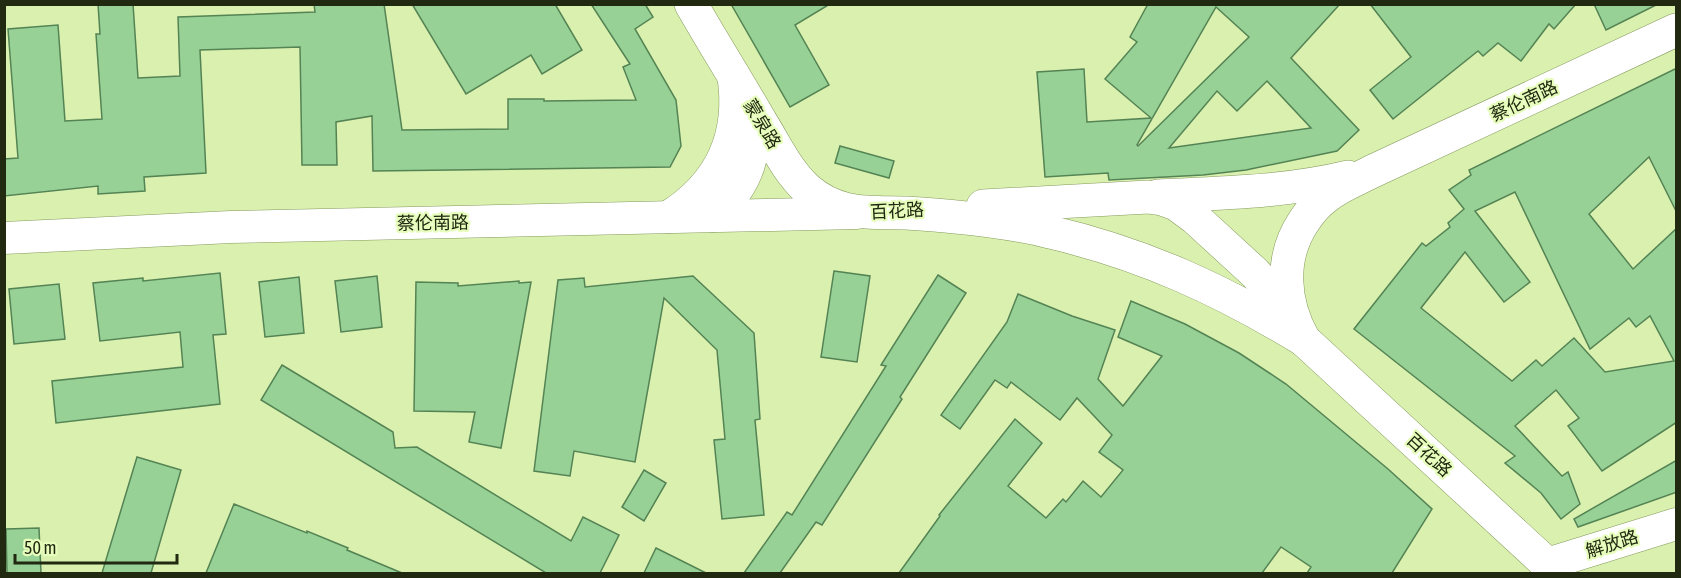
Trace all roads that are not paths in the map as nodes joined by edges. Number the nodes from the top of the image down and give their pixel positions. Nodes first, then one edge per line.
1 (691, 4) edge
2 (1677, 30) edge
3 (733, 74) junction
4 (750, 103) junction
5 (1371, 172) junction
6 (1148, 197) junction
7 (861, 213) junction
8 (713, 216) junction
9 (668, 218) junction
10 (4, 238) edge
11 (1304, 340) junction
12 (1677, 524) edge
13 (1548, 569) edge

1 - 3 main road, 蒙泉路
2 - 5 main road, 蔡伦南路
3 - 4 main road, 蒙泉路
3 - 9 street
4 - 7 main road, 蒙泉路
4 - 8 street
5 - 6 main road, 蔡伦南路
5 - 11 main road, 蔡伦南路
6 - 7 main road, 百花路
6 - 11 main road, 百花路
7 - 8 street, 蔡伦南路
7 - 11 main road, 百花路
8 - 9 street, 蔡伦南路
9 - 10 street, 蔡伦南路
11 - 13 main road, 百花路
12 - 13 street, 解放路

